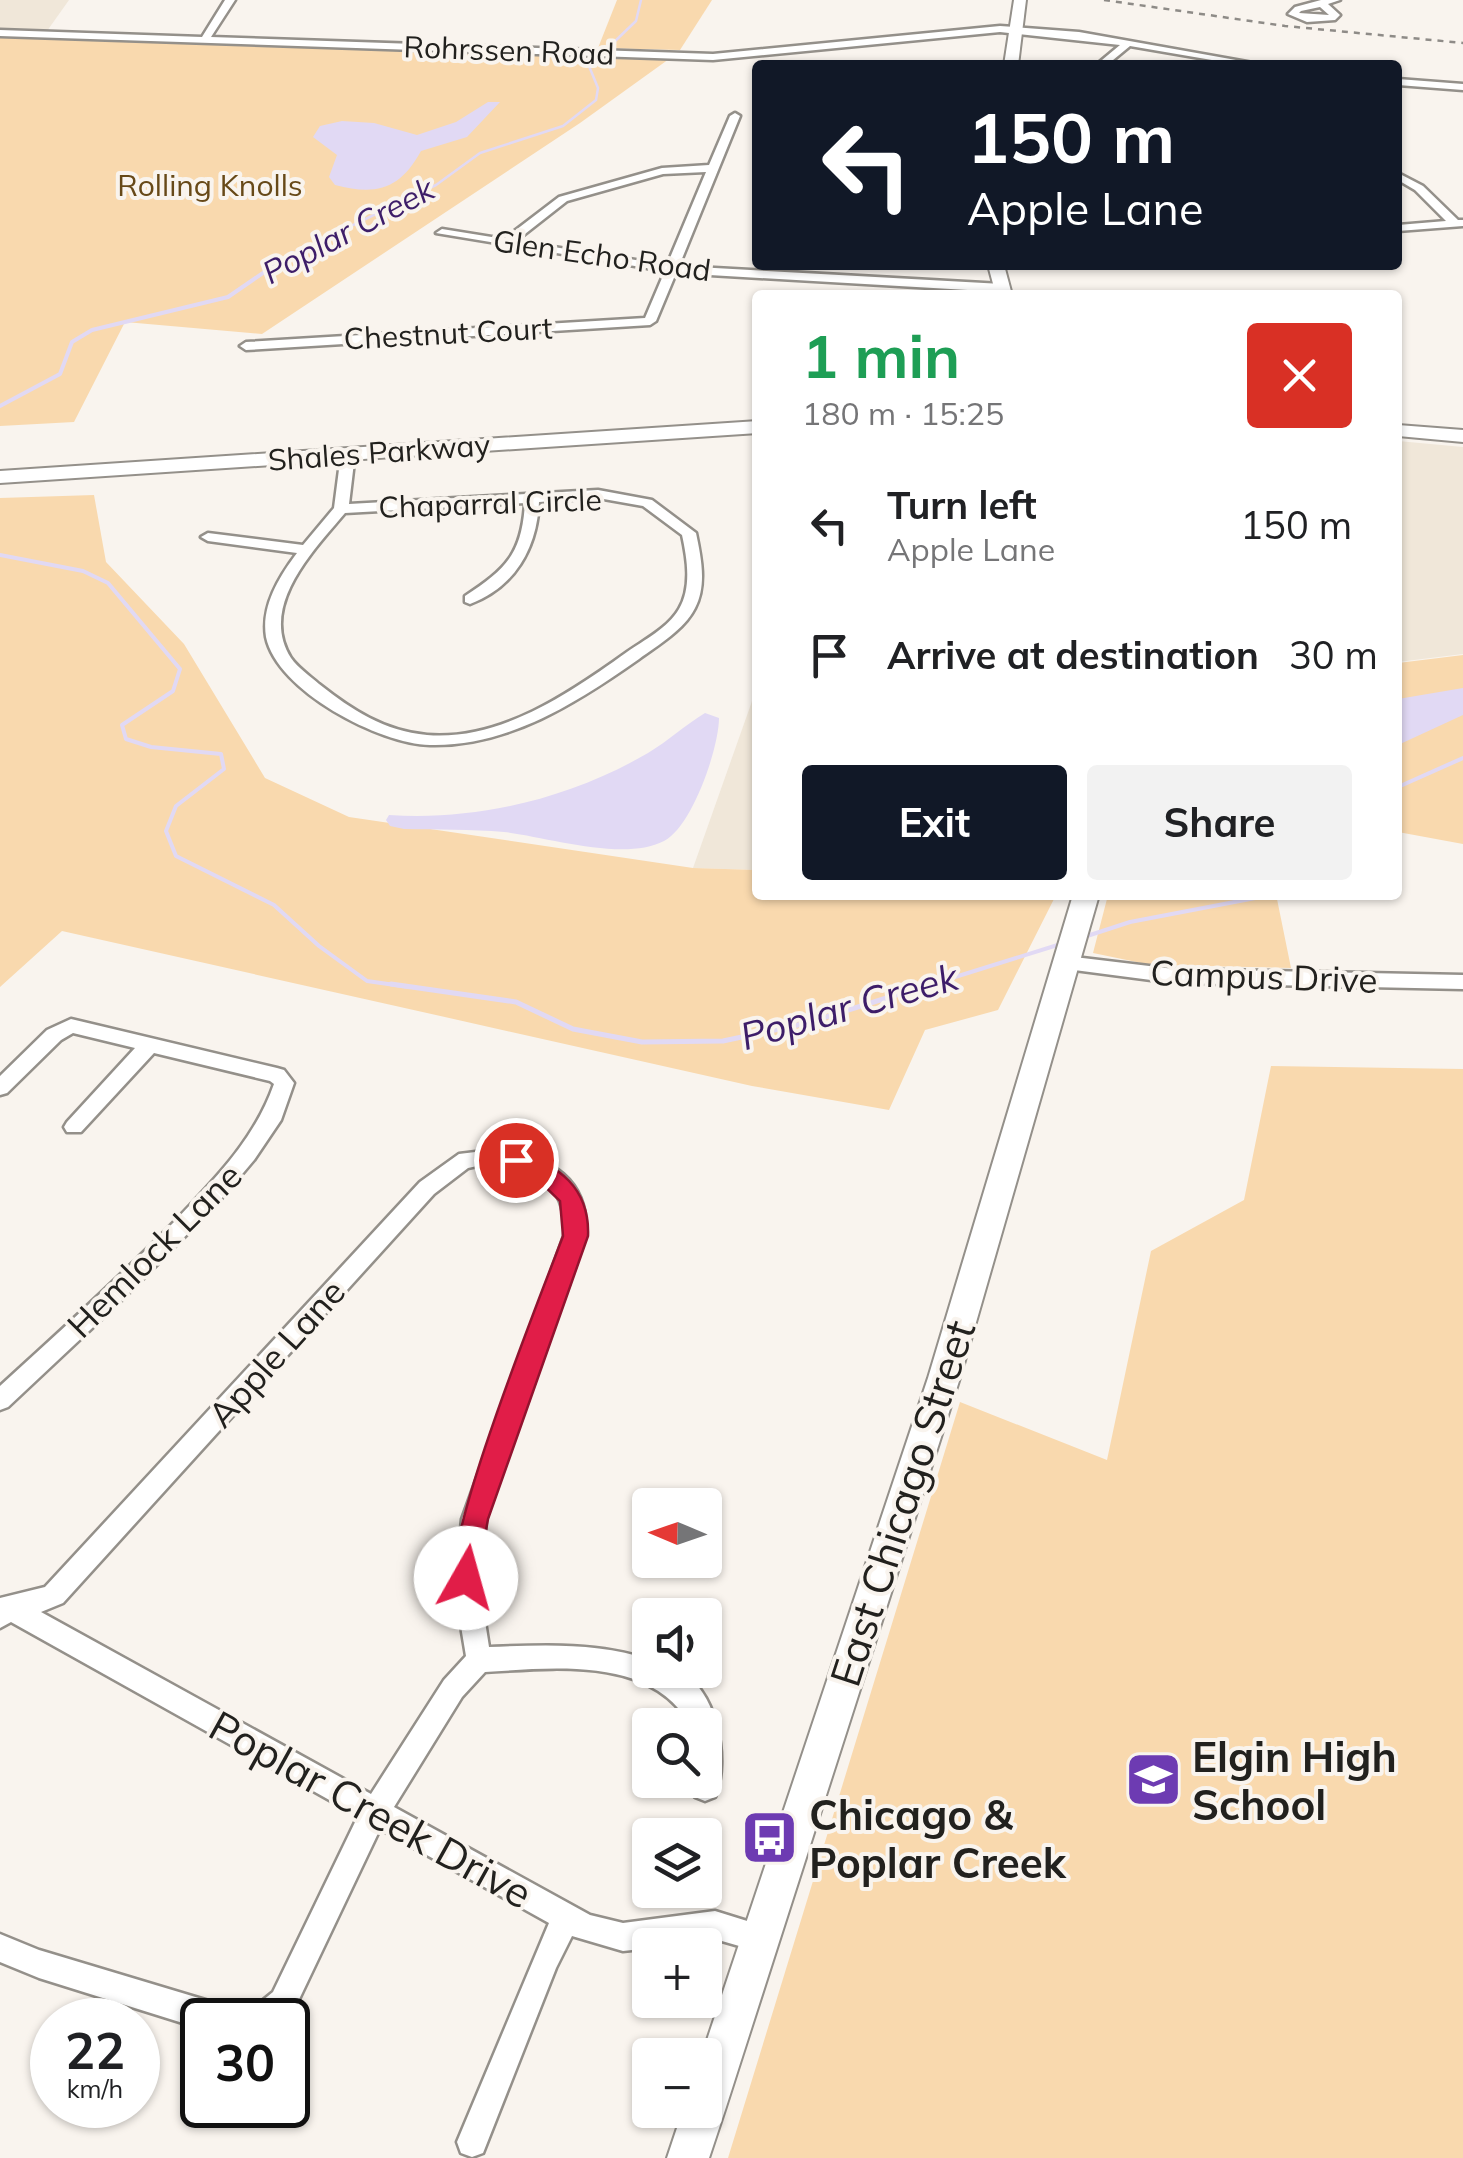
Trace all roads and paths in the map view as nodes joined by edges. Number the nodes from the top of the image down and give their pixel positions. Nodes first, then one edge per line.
1 (230, 0) edge
2 (1020, 0) edge
3 (1335, 0) edge
4 (1321, 4) dead end
5 (1016, 29) junction
6 (0, 32) edge
7 (205, 39) junction
8 (1126, 44) junction
9 (1013, 60) edge
10 (1107, 60) edge
11 (1227, 60) edge
12 (1402, 82) edge
13 (1463, 87) edge
14 (735, 116) dead end
15 (712, 168) junction
16 (1402, 178) edge
17 (1460, 223) edge
18 (1402, 228) edge
19 (442, 234) dead end
20 (509, 241) junction
21 (672, 269) junction
22 (974, 290) edge
23 (246, 346) dead end
24 (752, 427) edge
25 (1402, 432) edge
26 (1463, 436) edge
27 (348, 454) junction
28 (0, 476) edge
29 (532, 497) junction
30 (340, 509) junction
31 (208, 537) dead end
32 (306, 550) junction
33 (470, 600) dead end
34 (1085, 900) edge
35 (1066, 963) junction
36 (1463, 982) edge
37 (152, 1044) junction
38 (0, 1088) edge
39 (74, 1126) dead end
40 (0, 1400) edge
41 (3, 1608) edge
42 (480, 1660) junction
43 (692, 1708) edge
44 (376, 1810) junction
45 (566, 1919) junction
46 (760, 1938) junction
47 (0, 1948) edge
48 (285, 1998) edge
49 (180, 2007) edge
50 (722, 2056) edge
51 (698, 2128) edge
52 (472, 2142) dead end
53 (688, 2158) edge

1 - 7 street
2 - 5 main road
3 - 4 street
5 - 7 street, Rohrssen Road
5 - 8 street, Rohrssen Road
5 - 9 main road
6 - 7 street, Rohrssen Road
8 - 10 street
8 - 11 street, Rohrssen Road
12 - 13 street
14 - 15 street
15 - 20 street
15 - 21 street
16 - 17 street
17 - 18 street
19 - 20 street, Glen Echo Road
20 - 21 street, Glen Echo Road
21 - 22 street, Glen Echo Road
21 - 23 street, Chestnut Court
24 - 27 main road, Shales Parkway
25 - 26 main road
27 - 28 main road, Shales Parkway
27 - 30 street, Chaparral Circle
29 - 30 street, Chaparral Circle
29 - 32 street, Chaparral Circle
29 - 33 street
30 - 32 street, Chaparral Circle
31 - 32 street
34 - 35 main road, East Chicago Street
35 - 36 street, Campus Drive
35 - 46 main road, East Chicago Street
37 - 38 street
37 - 39 street
37 - 40 street, Hemlock Lane
41 - 42 street, Apple Lane
41 - 44 street, Poplar Creek Drive
42 - 43 street
42 - 44 street
44 - 45 street, Poplar Creek Drive
44 - 48 street
45 - 46 street, Poplar Creek Drive
45 - 52 street
46 - 50 main road, East Chicago Street
47 - 49 street
51 - 53 main road, East Chicago Street

